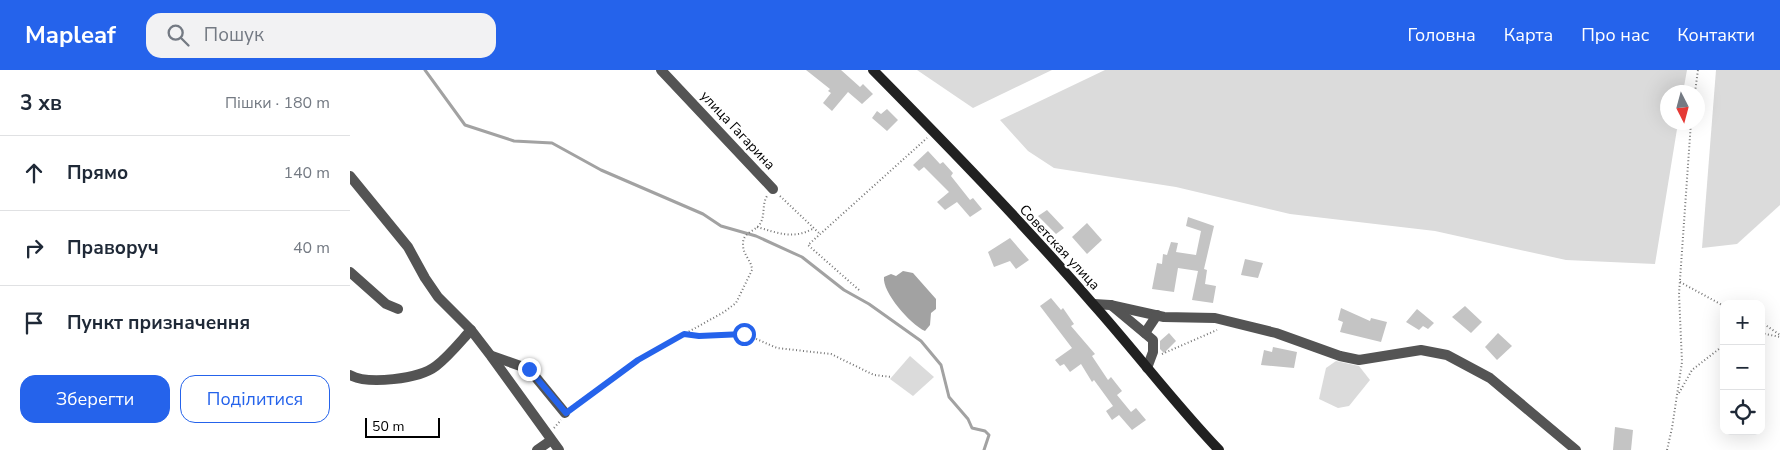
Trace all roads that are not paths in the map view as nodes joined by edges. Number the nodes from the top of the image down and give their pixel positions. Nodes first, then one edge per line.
1 (661, 70) edge
2 (872, 70) edge
3 (350, 176) edge
4 (773, 188) road end
5 (350, 272) edge
6 (1094, 304) junction
7 (1110, 305) junction
8 (398, 309) dead end
9 (1157, 315) junction
10 (471, 330) junction
11 (1145, 333) junction
12 (491, 356) junction
13 (1148, 364) junction
14 (350, 375) edge
15 (566, 413) road end
16 (548, 437) junction
17 (537, 450) edge
18 (559, 450) edge
19 (1219, 450) edge
20 (1576, 450) edge

1 - 4 street, улица Гагарина
2 - 6 main road, Советская улица
3 - 10 street
5 - 8 street
6 - 7 street
6 - 13 main road, Советская улица
7 - 9 street
7 - 11 street
9 - 11 street
9 - 20 street
10 - 12 street
10 - 14 street
11 - 13 street
12 - 15 street
12 - 16 street
13 - 19 main road, Советская улица
16 - 17 street
16 - 18 street

